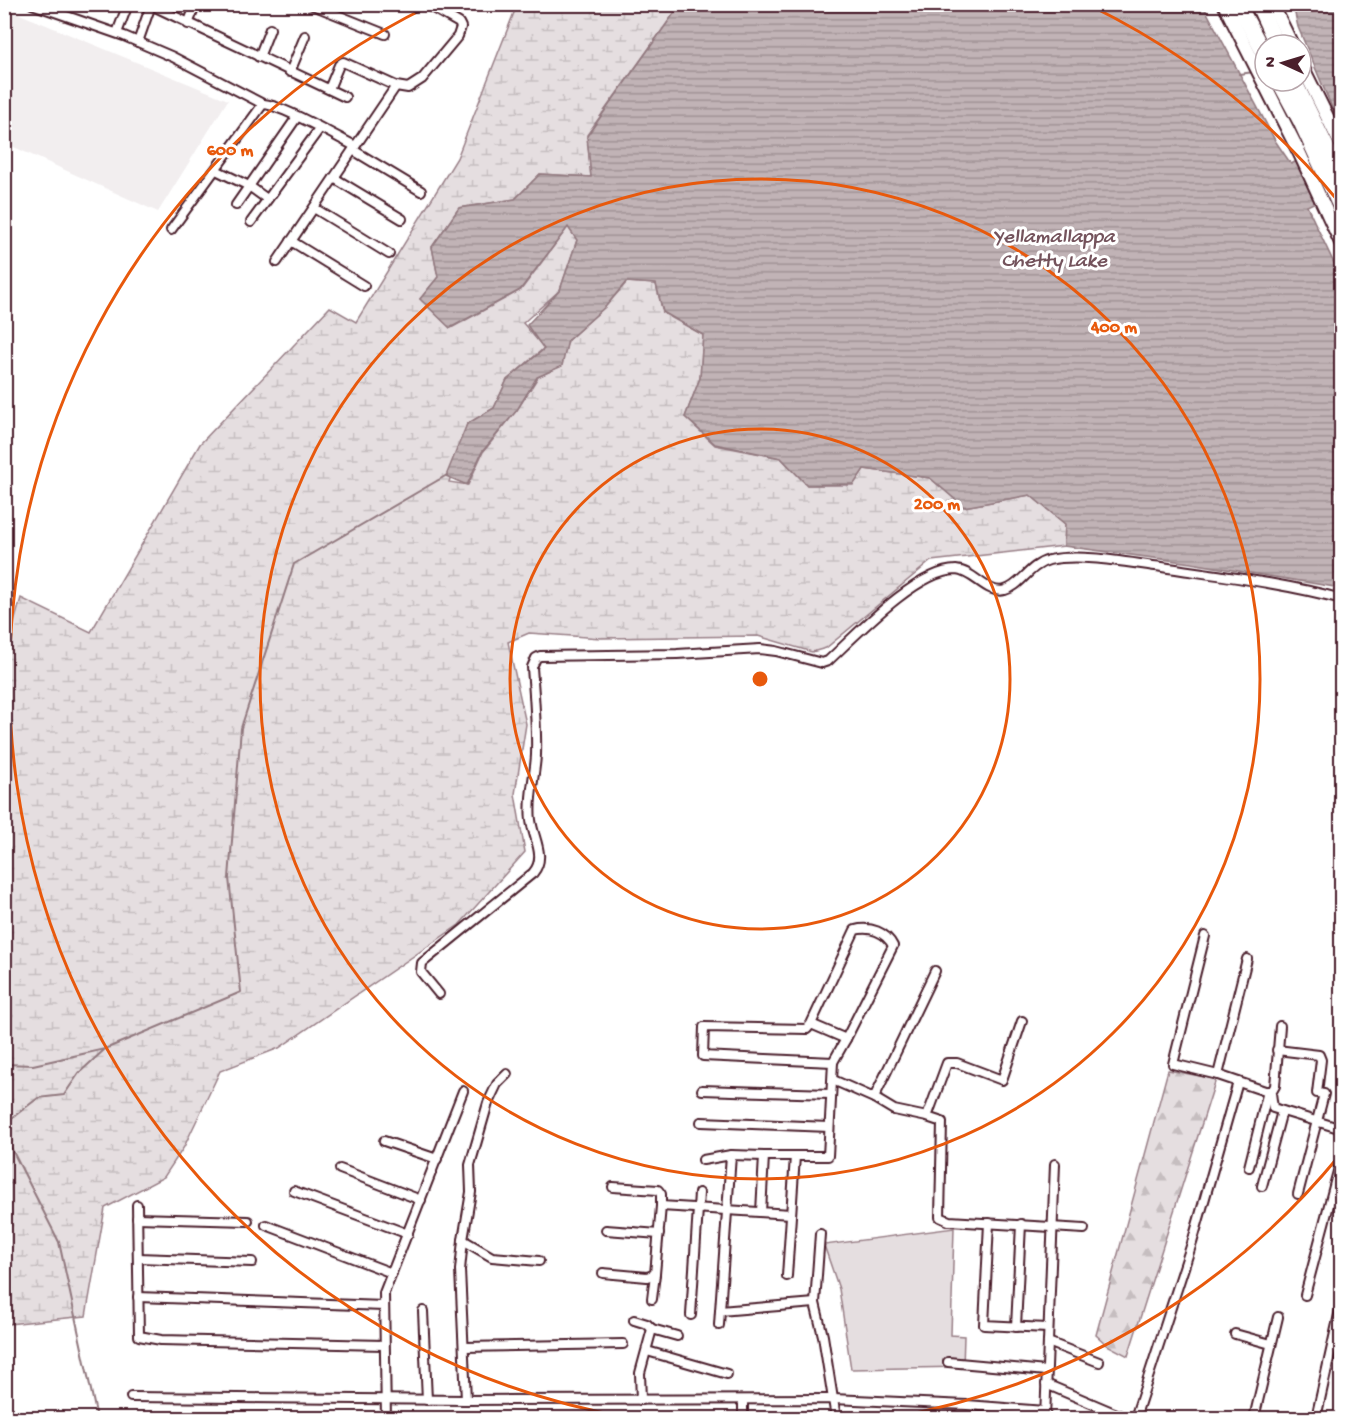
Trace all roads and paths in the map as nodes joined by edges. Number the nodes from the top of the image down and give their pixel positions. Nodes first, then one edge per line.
1 (32, 4) edge
2 (128, 4) edge
3 (196, 4) edge
4 (310, 4) edge
5 (426, 4) edge
6 (1224, 4) edge
7 (1238, 4) edge
8 (1257, 4) edge
9 (1272, 4) edge
10 (188, 24) junction
11 (270, 29) dead end
12 (117, 33) junction
13 (1253, 33) edge
14 (1271, 33) edge
15 (1286, 33) edge
16 (385, 34) dead end
17 (305, 36) dead end
18 (138, 42) junction
19 (259, 57) junction
20 (290, 72) junction
21 (396, 86) junction
22 (329, 89) junction
23 (1287, 93) edge
24 (1299, 93) edge
25 (1309, 93) edge
26 (345, 97) dead end
27 (263, 104) junction
28 (297, 117) junction
29 (320, 128) junction
30 (1323, 146) edge
31 (354, 148) junction
32 (216, 170) junction
33 (334, 178) junction
34 (1341, 179) edge
35 (249, 186) junction
36 (421, 191) dead end
37 (267, 200) junction
38 (1339, 205) edge
39 (236, 206) dead end
40 (314, 208) junction
41 (402, 219) dead end
42 (251, 222) dead end
43 (171, 230) dead end
44 (291, 241) junction
45 (1341, 245) edge
46 (389, 254) dead end
47 (277, 262) dead end
48 (364, 286) dead end
49 (1341, 599) edge
50 (1205, 936) dead end
51 (1247, 959) dead end
52 (934, 971) dead end
53 (439, 994) dead end
54 (1022, 1021) dead end
55 (811, 1024) junction
56 (1280, 1026) dead end
57 (846, 1039) junction
58 (1277, 1050) junction
59 (833, 1062) junction
60 (507, 1074) dead end
61 (1218, 1075) junction
62 (832, 1080) junction
63 (1238, 1082) junction
64 (463, 1090) dead end
65 (702, 1090) dead end
66 (1270, 1092) junction
67 (831, 1094) junction
68 (874, 1098) junction
69 (1282, 1111) junction
70 (927, 1117) junction
71 (701, 1122) dead end
72 (1317, 1122) junction
73 (829, 1127) junction
74 (1341, 1129) edge
75 (384, 1141) dead end
76 (731, 1155) junction
77 (764, 1156) junction
78 (795, 1156) junction
79 (1341, 1156) edge
80 (437, 1160) junction
81 (703, 1160) dead end
82 (1055, 1164) dead end
83 (1248, 1167) dead end
84 (340, 1169) dead end
85 (1262, 1186) dead end
86 (613, 1187) dead end
87 (294, 1191) dead end
88 (699, 1193) dead end
89 (1298, 1194) dead end
90 (421, 1200) junction
91 (137, 1205) dead end
92 (661, 1206) junction
93 (698, 1208) junction
94 (727, 1210) junction
95 (761, 1212) junction
96 (791, 1214) junction
97 (137, 1218) junction
98 (248, 1221) dead end
99 (989, 1223) junction
100 (1021, 1224) junction
101 (266, 1225) dead end
102 (1053, 1226) junction
103 (1084, 1229) dead end
104 (606, 1230) dead end
105 (408, 1234) junction
106 (658, 1234) junction
107 (820, 1234) dead end
108 (463, 1240) junction
109 (138, 1258) junction
110 (539, 1261) dead end
111 (252, 1262) dead end
112 (603, 1273) dead end
113 (392, 1274) junction
114 (655, 1274) junction
115 (787, 1276) dead end
116 (1305, 1295) dead end
117 (138, 1297) junction
118 (652, 1299) dead end
119 (815, 1302) junction
120 (1341, 1302) edge
121 (384, 1306) junction
122 (423, 1311) dead end
123 (720, 1311) junction
124 (691, 1315) dead end
125 (1278, 1317) dead end
126 (634, 1320) dead end
127 (719, 1324) dead end
128 (1016, 1327) junction
129 (1048, 1328) junction
130 (652, 1329) junction
131 (1235, 1334) dead end
132 (677, 1336) dead end
133 (1048, 1342) junction
134 (623, 1344) dead end
135 (1271, 1344) junction
136 (384, 1345) junction
137 (465, 1347) junction
138 (647, 1351) junction
139 (948, 1362) dead end
140 (1099, 1362) dead end
141 (1046, 1371) junction
142 (727, 1374) dead end
143 (1046, 1384) junction
144 (131, 1397) dead end
145 (386, 1399) junction
146 (833, 1399) junction
147 (427, 1400) junction
148 (466, 1400) junction
149 (641, 1400) junction
150 (743, 1400) junction
151 (1045, 1415) edge
152 (1121, 1418) edge
153 (386, 1419) edge
154 (743, 1419) edge
155 (836, 1419) edge
156 (1135, 1419) edge
157 (1254, 1419) edge
158 (1316, 1419) edge

1 - 12 street
2 - 12 street
3 - 10 street
4 - 16 street
5 - 21 street
6 - 30 main road
7 - 13 highway
8 - 14 highway
9 - 15 main road
10 - 18 street
10 - 19 street
11 - 19 street
12 - 18 street
17 - 20 street
18 - 27 street
19 - 20 street
20 - 22 street
21 - 22 street
21 - 31 street
22 - 26 street
23 - 30 highway
24 - 30 highway
25 - 30 main road
27 - 28 street
27 - 32 street
28 - 29 street
28 - 35 street
29 - 31 street
29 - 37 street
30 - 34 highway
30 - 38 highway
30 - 45 main road
31 - 33 street
31 - 36 street
32 - 35 street
32 - 43 street
33 - 40 street
33 - 41 street
35 - 37 street
35 - 39 street
37 - 42 street
40 - 44 street
40 - 46 street
44 - 47 street
44 - 48 street
49 - 53 street
50 - 61 street
51 - 61 street
52 - 68 street
54 - 70 street
55 - 57 street
55 - 57 street
55 - 59 street
56 - 58 street
57 - 59 street
58 - 66 street
58 - 72 street
59 - 62 street
60 - 108 street
61 - 63 street
62 - 67 street
62 - 68 street
63 - 66 street
63 - 156 street
64 - 80 street
65 - 67 street
66 - 69 street
66 - 83 street
67 - 73 street
68 - 70 street
69 - 72 street
69 - 85 street
70 - 99 street
71 - 73 street
72 - 74 street
72 - 89 street
73 - 78 street
75 - 80 street
76 - 77 street
76 - 81 street
76 - 94 street
77 - 78 street
77 - 95 street
78 - 96 street
79 - 116 street
80 - 90 street
82 - 102 street
84 - 90 street
86 - 92 street
87 - 105 street
88 - 93 street
90 - 105 street
91 - 97 street
92 - 93 street
92 - 106 street
93 - 94 street
93 - 124 street
94 - 95 street
94 - 123 street
95 - 96 street
96 - 115 street
97 - 98 street
97 - 109 street
99 - 100 street
99 - 128 street
100 - 102 street
100 - 128 street
101 - 113 street
102 - 103 street
102 - 129 street
104 - 106 street
105 - 113 street
106 - 114 street
107 - 119 street
108 - 110 street
108 - 137 street
109 - 111 street
109 - 117 street
112 - 114 street
113 - 121 street
114 - 118 street
117 - 121 street
117 - 136 street
119 - 123 street
119 - 146 street
120 - 158 street
121 - 136 street
122 - 147 street
123 - 127 street
125 - 135 street
126 - 130 street
128 - 129 street
129 - 133 street
130 - 132 street
130 - 138 street
131 - 135 street
133 - 140 street
133 - 141 street
134 - 137 street
135 - 157 street
136 - 145 street
137 - 148 street
138 - 142 street
138 - 149 street
139 - 141 street
141 - 143 street
143 - 151 street
143 - 152 street
144 - 145 street
145 - 147 street
145 - 153 street
146 - 150 street
146 - 151 street
146 - 155 street
147 - 148 street
148 - 149 street
149 - 150 street
150 - 154 street

